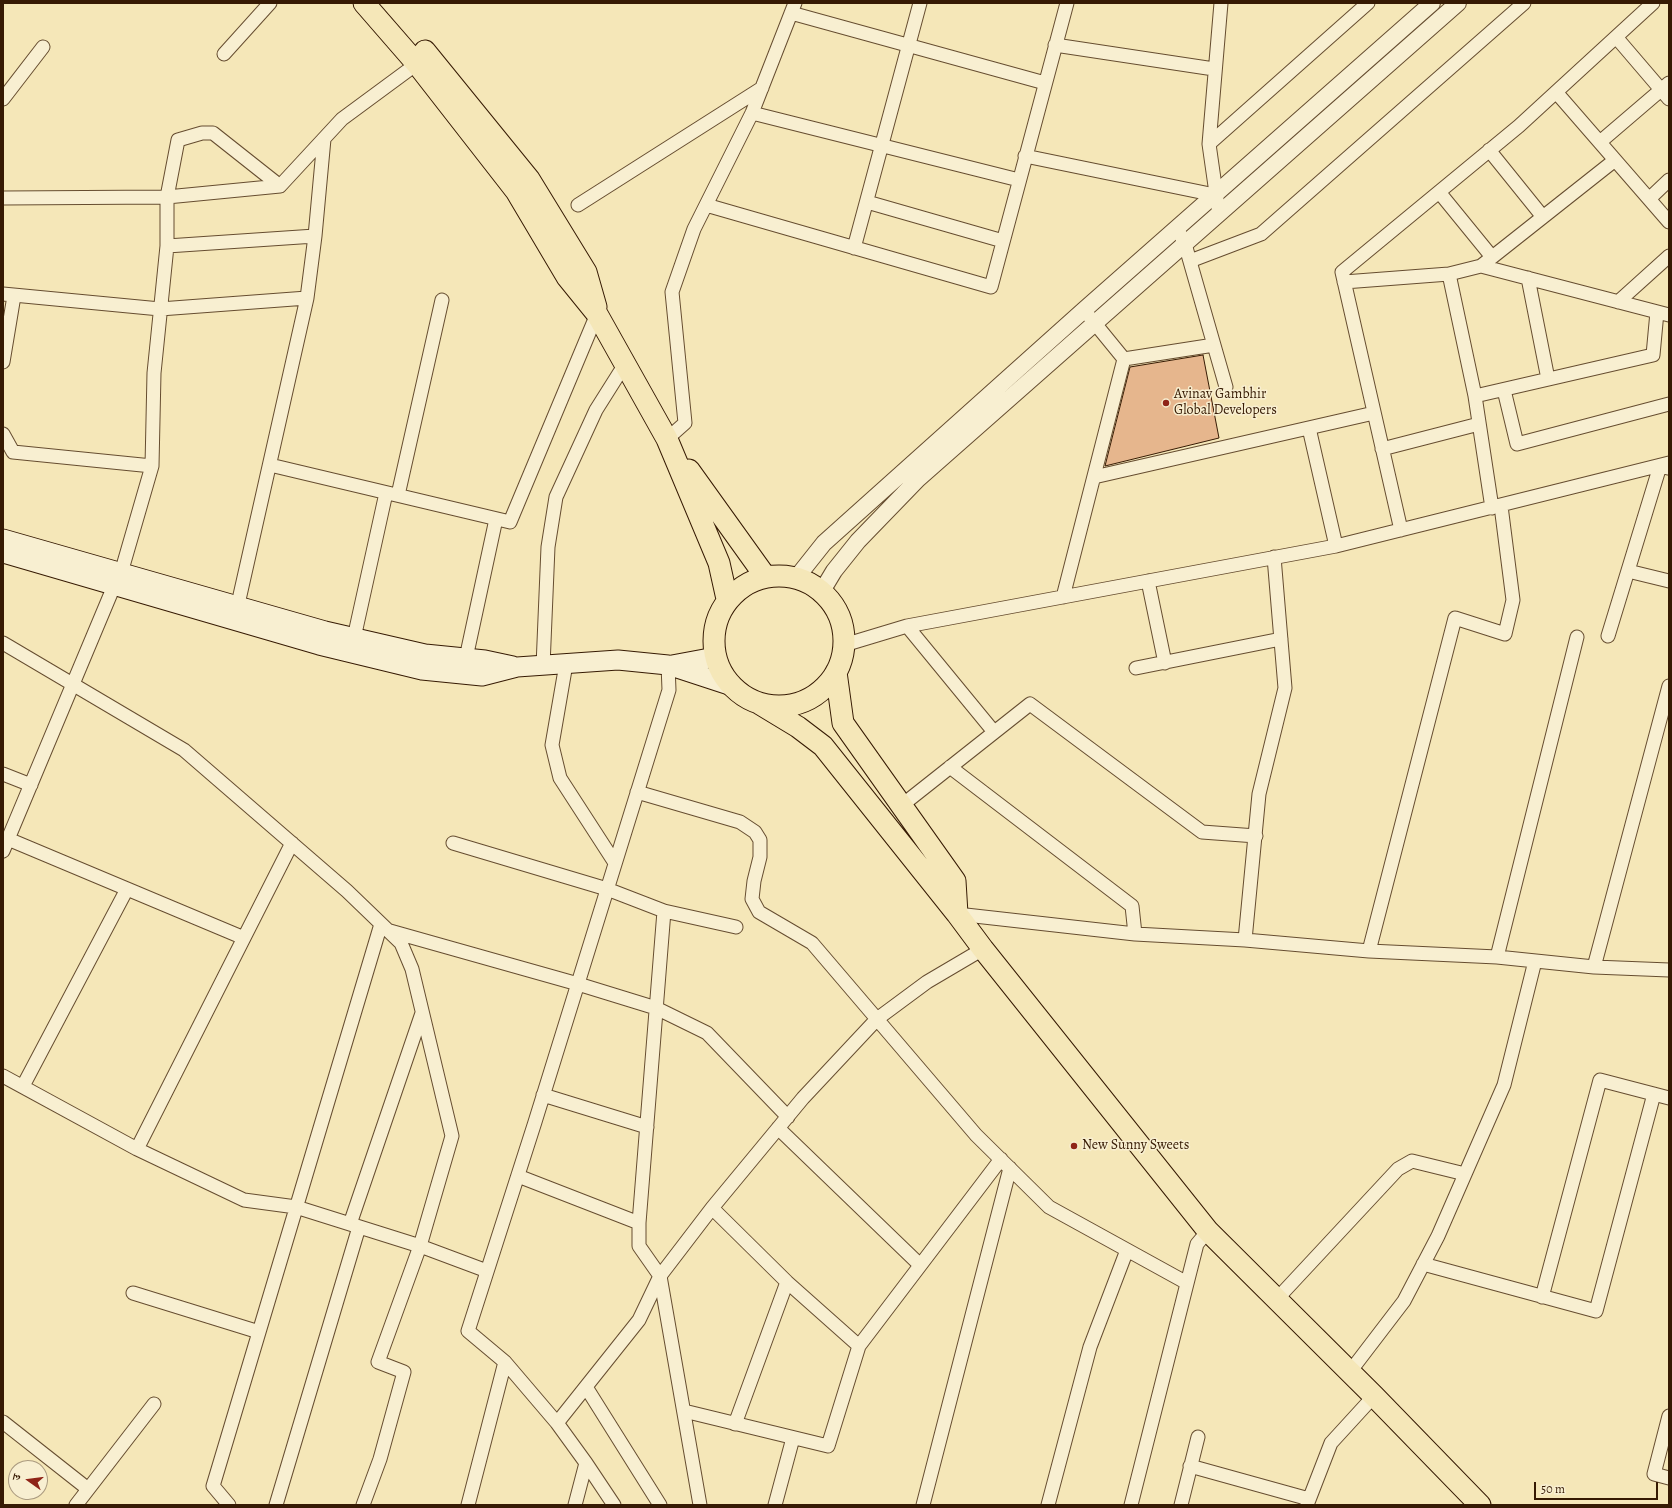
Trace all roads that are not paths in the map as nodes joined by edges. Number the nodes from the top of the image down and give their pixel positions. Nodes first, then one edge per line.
1 (270, 3) edge
2 (364, 3) edge
3 (383, 3) edge
4 (920, 3) edge
5 (1067, 3) edge
6 (1221, 3) edge
7 (1368, 3) edge
8 (1432, 3) edge
9 (1458, 3) edge
10 (1524, 3) edge
11 (1653, 3) edge
12 (793, 8) edge
13 (1616, 37) junction
14 (909, 45) junction
15 (1055, 45) junction
16 (43, 47) dead end
17 (224, 54) dead end
18 (422, 59) junction
19 (1214, 69) junction
20 (1045, 83) junction
21 (762, 88) junction
22 (1666, 90) edge
23 (1556, 92) junction
24 (3, 99) edge
25 (752, 113) junction
26 (324, 139) junction
27 (1600, 142) junction
28 (1209, 144) junction
29 (882, 145) junction
30 (1489, 150) junction
31 (1025, 156) junction
32 (1615, 160) junction
33 (1019, 180) junction
34 (1669, 180) edge
35 (280, 186) junction
36 (1439, 192) junction
37 (1215, 195) junction
38 (167, 197) junction
39 (3, 198) edge
40 (1649, 199) junction
41 (867, 202) junction
42 (578, 205) dead end
43 (706, 205) junction
44 (1219, 214) junction
45 (1542, 217) junction
46 (1669, 222) edge
47 (1177, 228) junction
48 (315, 236) junction
49 (1003, 241) junction
50 (1185, 244) junction
51 (166, 246) junction
52 (854, 248) junction
53 (1669, 256) edge
54 (1492, 257) junction
55 (1190, 262) junction
56 (1481, 266) junction
57 (1450, 274) junction
58 (1528, 278) junction
59 (1344, 282) junction
60 (8, 295) edge
61 (307, 298) junction
62 (442, 300) dead end
63 (1618, 302) junction
64 (160, 309) junction
65 (1084, 310) junction
66 (597, 314) junction
67 (1663, 314) edge
68 (1095, 323) junction
69 (1214, 345) junction
70 (1124, 359) junction
71 (3, 362) edge
72 (625, 364) junction
73 (1548, 379) junction
74 (1226, 387) dead end
75 (1504, 390) junction
76 (1475, 396) junction
77 (1669, 404) edge
78 (1374, 413) junction
79 (1479, 424) junction
80 (1308, 428) junction
81 (3, 434) edge
82 (666, 439) junction
83 (1382, 449) junction
84 (270, 465) junction
85 (152, 466) junction
86 (1666, 466) edge
87 (1094, 477) junction
88 (392, 494) junction
89 (1497, 507) junction
90 (496, 519) junction
91 (1401, 530) junction
92 (3, 539) edge
93 (1336, 546) junction
94 (3, 554) edge
95 (1274, 557) junction
96 (1628, 571) junction
97 (765, 576) junction
98 (797, 577) junction
99 (118, 579) junction
100 (1148, 581) junction
101 (1669, 581) edge
102 (822, 591) junction
103 (1063, 597) junction
104 (727, 599) junction
105 (236, 613) junction
106 (907, 626) junction
107 (1608, 636) dead end
108 (1577, 637) dead end
109 (354, 638) junction
110 (1281, 639) junction
111 (3, 643) edge
112 (844, 645) junction
113 (715, 657) junction
114 (466, 658) junction
115 (1165, 663) junction
116 (566, 664) junction
117 (668, 665) junction
118 (543, 666) junction
119 (517, 667) junction
120 (1136, 668) dead end
121 (836, 672) junction
122 (73, 684) junction
123 (729, 685) junction
124 (1669, 686) edge
125 (760, 704) junction
126 (994, 732) junction
127 (950, 767) junction
128 (3, 774) edge
129 (31, 785) junction
130 (637, 792) junction
131 (901, 806) junction
132 (1256, 836) junction
133 (292, 843) junction
134 (453, 843) dead end
135 (6, 845) edge
136 (615, 863) junction
137 (128, 889) junction
138 (607, 889) junction
139 (664, 911) junction
140 (957, 914) junction
141 (385, 927) junction
142 (736, 927) dead end
143 (1134, 934) junction
144 (244, 938) junction
145 (1245, 940) junction
146 (982, 949) junction
147 (1369, 951) junction
148 (1497, 957) junction
149 (1535, 962) junction
150 (1594, 967) junction
151 (1669, 970) edge
152 (578, 984) junction
153 (656, 1008) junction
154 (422, 1013) junction
155 (877, 1019) junction
156 (3, 1076) edge
157 (23, 1086) junction
158 (1654, 1094) junction
159 (543, 1095) junction
160 (1669, 1098) edge
161 (788, 1117) junction
162 (646, 1127) junction
163 (778, 1128) junction
164 (137, 1149) junction
165 (1005, 1164) junction
166 (1465, 1174) junction
167 (518, 1176) junction
168 (296, 1207) junction
169 (712, 1208) junction
170 (639, 1222) junction
171 (355, 1226) junction
172 (1208, 1231) junction
173 (420, 1246) junction
174 (1127, 1250) junction
175 (1423, 1264) junction
176 (920, 1265) junction
177 (487, 1271) junction
178 (660, 1276) junction
179 (787, 1282) junction
180 (1187, 1283) junction
181 (133, 1293) dead end
182 (1542, 1297) junction
183 (1276, 1300) junction
184 (259, 1332) junction
185 (859, 1346) junction
186 (505, 1362) junction
187 (1349, 1373) junction
188 (586, 1387) junction
189 (1374, 1396) junction
190 (154, 1404) dead end
191 (684, 1411) junction
192 (1669, 1416) edge
193 (3, 1422) edge
194 (557, 1423) junction
195 (734, 1424) junction
196 (1198, 1437) dead end
197 (793, 1438) junction
198 (586, 1463) junction
199 (1190, 1466) junction
200 (1669, 1478) edge
201 (88, 1489) junction
202 (1308, 1502) edge
203 (76, 1505) edge
204 (229, 1505) edge
205 (276, 1505) edge
206 (363, 1505) edge
207 (468, 1505) edge
208 (575, 1505) edge
209 (614, 1505) edge
210 (660, 1505) edge
211 (700, 1505) edge
212 (775, 1505) edge
213 (923, 1505) edge
214 (1048, 1505) edge
215 (1130, 1505) edge
216 (1181, 1505) edge
217 (1480, 1505) edge

1 - 17 street
2 - 18 main road
3 - 18 main road
4 - 14 street
5 - 15 street
6 - 19 street
7 - 28 street
8 - 37 street
9 - 44 street
10 - 55 street
11 - 13 street
12 - 14 street
12 - 21 street
13 - 22 street
13 - 23 street
14 - 20 street
14 - 29 street
15 - 19 street
15 - 20 street
16 - 24 street
18 - 26 street
18 - 66 main road
19 - 28 street
20 - 31 street
21 - 25 street
21 - 42 street
22 - 27 street
23 - 27 street
23 - 30 street
25 - 29 street
25 - 43 street
26 - 35 street
26 - 48 street
27 - 32 street
28 - 37 street
29 - 33 street
29 - 41 street
30 - 36 street
30 - 45 street
31 - 33 street
31 - 37 street
32 - 40 street
32 - 45 street
33 - 49 street
34 - 40 street
35 - 38 street
35 - 38 street
36 - 54 street
36 - 59 street
37 - 44 street
37 - 47 street
38 - 39 street
38 - 51 street
40 - 46 street
41 - 49 street
41 - 52 street
43 - 52 street
43 - 82 street
44 - 50 street
45 - 54 street
47 - 50 street
47 - 65 street
48 - 51 street
48 - 61 street
49 - 52 street
50 - 55 street
50 - 68 street
51 - 64 street
53 - 63 street
54 - 56 street
55 - 69 street
56 - 57 street
56 - 58 street
57 - 59 street
57 - 76 street
58 - 63 street
58 - 73 street
59 - 78 street
60 - 64 street
60 - 71 street
61 - 64 street
61 - 84 street
62 - 88 street
63 - 67 street
64 - 85 street
65 - 68 street
65 - 98 street
66 - 72 main road
66 - 90 street
67 - 73 street
68 - 70 street
68 - 102 street
69 - 70 street
69 - 74 street
70 - 87 street
72 - 82 main road
72 - 118 street
73 - 75 street
75 - 76 street
75 - 77 street
76 - 79 street
78 - 80 street
78 - 83 street
79 - 83 street
79 - 89 street
80 - 87 street
80 - 93 street
81 - 85 street
82 - 97 main road
82 - 104 main road
83 - 91 street
84 - 88 street
84 - 105 street
85 - 99 street
86 - 89 street
86 - 96 street
87 - 103 street
88 - 90 street
88 - 109 street
89 - 91 street
89 - 147 street
90 - 114 street
91 - 93 street
92 - 99 main road
93 - 95 street
94 - 99 main road
95 - 100 street
95 - 110 street
96 - 101 street
96 - 107 street
97 - 98 main road
97 - 104 main road
98 - 102 main road
99 - 105 main road
99 - 122 street
100 - 103 street
100 - 115 street
102 - 112 main road
103 - 106 street
104 - 113 main road
105 - 109 main road
105 - 119 main road
106 - 112 street
106 - 126 street
108 - 148 street
109 - 114 main road
110 - 115 street
110 - 132 street
111 - 122 street
112 - 121 main road
113 - 117 main road
113 - 123 main road
114 - 119 main road
115 - 120 street
116 - 117 main road
116 - 118 main road
116 - 136 street
117 - 123 main road
117 - 130 street
118 - 119 main road
121 - 125 main road
121 - 131 main road
122 - 129 street
122 - 133 street
123 - 125 main road
124 - 150 street
125 - 140 main road
126 - 127 street
126 - 132 street
127 - 131 street
127 - 143 street
128 - 129 street
129 - 135 street
130 - 136 street
130 - 155 street
131 - 140 main road
132 - 145 street
133 - 141 street
133 - 144 street
134 - 138 street
135 - 137 street
136 - 138 street
137 - 144 street
137 - 157 street
138 - 139 street
138 - 152 street
139 - 142 street
139 - 153 street
140 - 143 street
140 - 146 main road
141 - 152 street
141 - 154 street
141 - 168 street
143 - 145 street
144 - 164 street
145 - 147 street
146 - 155 street
146 - 172 main road
147 - 148 street
148 - 149 street
149 - 150 street
149 - 166 street
150 - 151 street
152 - 153 street
152 - 159 street
153 - 161 street
153 - 162 street
154 - 171 street
154 - 173 street
155 - 161 street
155 - 165 street
156 - 157 street
157 - 164 street
158 - 160 street
158 - 182 street
158 - 182 street
159 - 162 street
159 - 167 street
161 - 163 street
162 - 170 street
163 - 169 street
163 - 176 street
164 - 168 street
165 - 174 street
165 - 176 street
165 - 213 street
166 - 175 street
166 - 183 street
167 - 170 street
167 - 177 street
168 - 171 street
168 - 184 street
169 - 178 street
169 - 179 street
170 - 178 street
171 - 173 street
171 - 205 street
172 - 180 street
172 - 183 main road
173 - 177 street
173 - 206 street
174 - 180 street
174 - 214 street
175 - 182 street
175 - 187 street
176 - 185 street
177 - 186 street
178 - 188 street
178 - 191 street
179 - 185 street
179 - 195 street
180 - 215 street
181 - 184 street
183 - 187 main road
184 - 204 street
185 - 197 street
186 - 194 street
186 - 207 street
187 - 189 main road
188 - 194 street
188 - 210 street
189 - 202 street
189 - 217 main road
190 - 201 street
191 - 195 street
191 - 211 street
192 - 200 street
193 - 201 street
194 - 198 street
195 - 197 street
196 - 199 street
197 - 212 street
198 - 208 street
198 - 209 street
199 - 202 street
199 - 216 street
201 - 203 street

